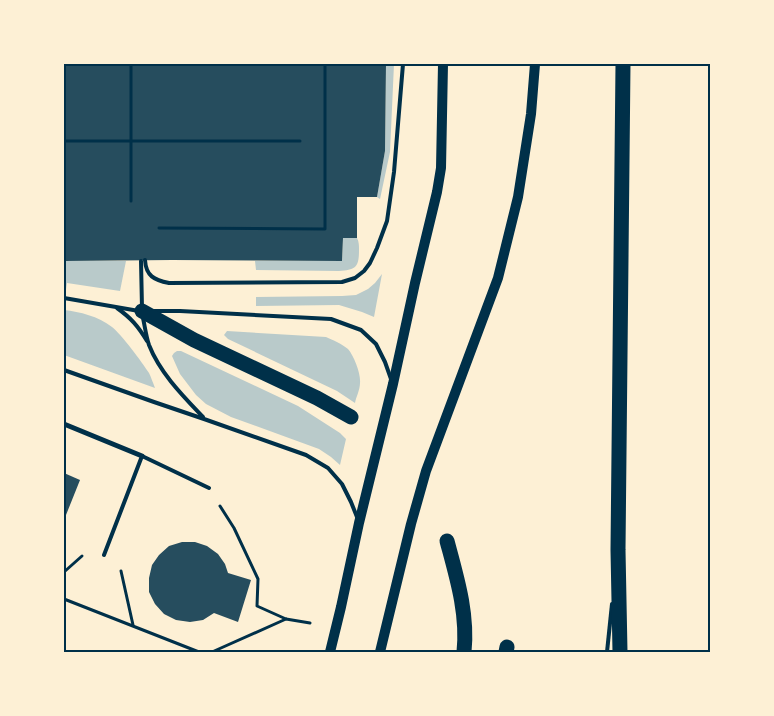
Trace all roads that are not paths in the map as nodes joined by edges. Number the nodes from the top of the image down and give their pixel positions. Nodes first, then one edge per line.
1 (403, 64) edge
2 (443, 64) edge
3 (535, 64) edge
4 (623, 64) edge
5 (64, 298) edge
6 (115, 306) junction
7 (142, 311) junction
8 (148, 344) junction
9 (64, 370) edge
10 (393, 384) junction
11 (351, 418) dead end
12 (204, 419) junction
13 (64, 424) edge
14 (142, 456) junction
15 (209, 488) road end
16 (359, 523) junction
17 (447, 541) dead end
18 (618, 550) junction
19 (104, 555) road end
20 (614, 587) dead end
21 (613, 596) dead end
22 (330, 652) edge
23 (380, 652) edge
24 (464, 652) edge
25 (607, 652) edge
26 (620, 652) edge

1 - 7 lane
2 - 10 main road
3 - 23 main road
4 - 18 highway
5 - 6 lane
6 - 7 lane
6 - 8 lane
7 - 8 lane
7 - 10 lane
7 - 11 highway
8 - 12 lane
9 - 12 lane
10 - 16 main road
12 - 16 lane
13 - 14 street
14 - 15 lane
14 - 19 lane
16 - 22 main road
17 - 24 highway
18 - 20 lane
18 - 26 highway
21 - 25 lane

